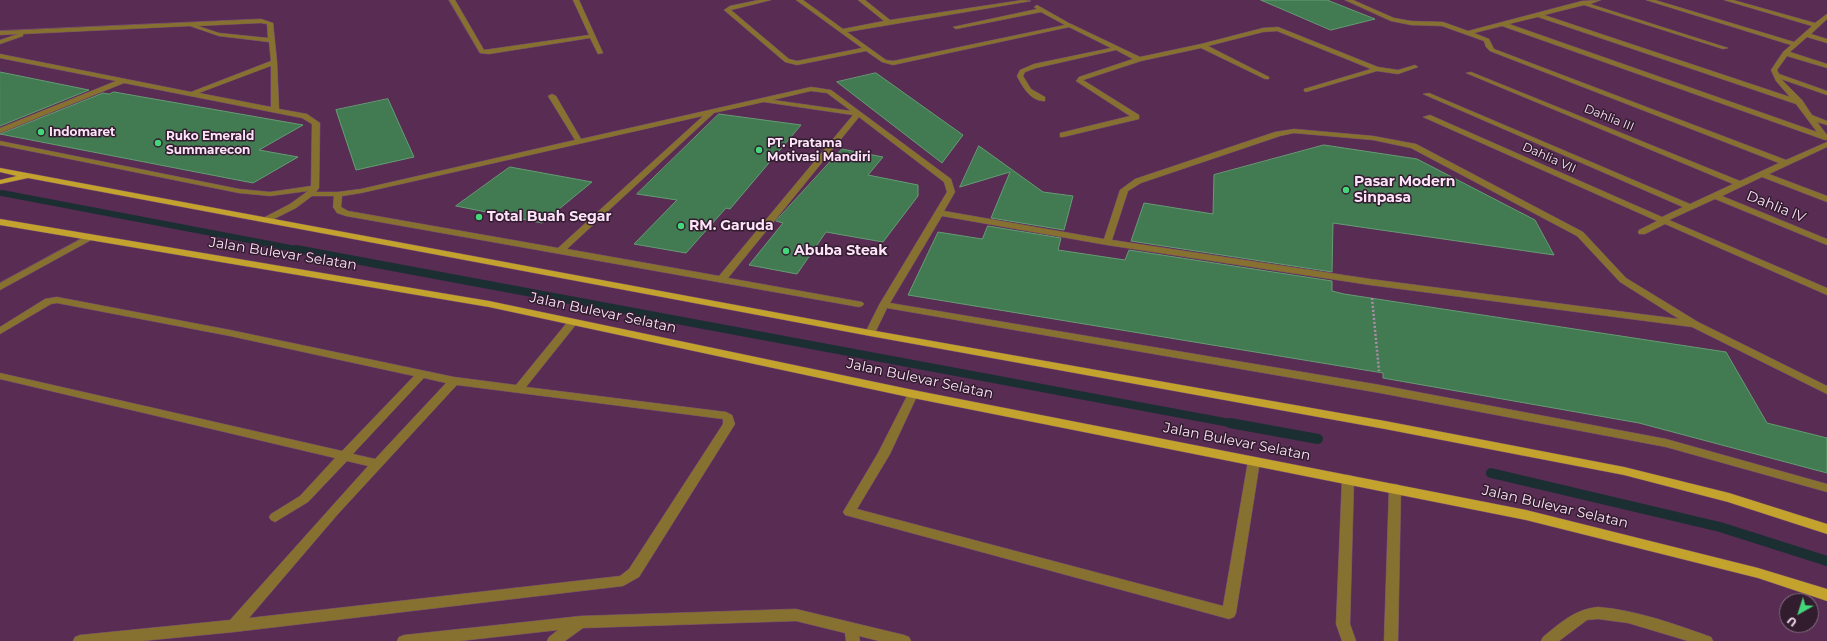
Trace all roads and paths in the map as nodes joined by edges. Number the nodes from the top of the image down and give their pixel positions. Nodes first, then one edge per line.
1 (452, 0) edge
2 (576, 0) edge
3 (768, 0) edge
4 (799, 0) edge
5 (861, 0) edge
6 (1348, 0) edge
7 (1598, 0) edge
8 (1649, 0) edge
9 (1727, 0) edge
10 (1028, 1) edge
11 (1582, 3) junction
12 (1042, 10) junction
13 (1538, 14) junction
14 (1826, 17) edge
15 (889, 22) junction
16 (189, 24) junction
17 (1503, 24) junction
18 (1816, 25) junction
19 (1071, 26) junction
20 (956, 27) dead end
21 (32, 31) junction
22 (842, 31) junction
23 (1470, 32) junction
24 (0, 33) edge
25 (1806, 34) junction
26 (592, 36) junction
27 (272, 40) junction
28 (1827, 41) edge
29 (0, 42) edge
30 (1795, 44) junction
31 (1202, 46) junction
32 (1118, 48) junction
33 (1725, 48) dead end
34 (867, 49) junction
35 (1785, 52) junction
36 (600, 53) dead end
37 (0, 56) edge
38 (1139, 59) junction
39 (274, 62) junction
40 (1827, 66) edge
41 (1415, 67) dead end
42 (1376, 69) junction
43 (1469, 73) dead end
44 (1775, 75) junction
45 (1267, 78) dead end
46 (122, 81) junction
47 (1306, 90) dead end
48 (193, 93) junction
49 (1827, 93) edge
50 (1427, 94) dead end
51 (552, 96) dead end
52 (1042, 98) dead end
53 (758, 100) junction
54 (1799, 102) junction
55 (276, 110) junction
56 (712, 110) junction
57 (858, 114) junction
58 (1427, 117) dead end
59 (1810, 117) junction
60 (1827, 124) edge
61 (0, 130) edge
62 (1063, 135) dead end
63 (1826, 140) edge
64 (579, 141) junction
65 (0, 143) edge
66 (1786, 163) junction
67 (0, 170) edge
68 (1762, 174) junction
69 (46, 178) junction
70 (0, 182) edge
71 (1740, 184) junction
72 (313, 191) junction
73 (338, 194) junction
74 (1715, 196) junction
75 (1827, 198) edge
76 (1690, 207) junction
77 (940, 213) junction
78 (268, 219) junction
79 (1663, 221) junction
80 (0, 222) edge
81 (1642, 232) dead end
82 (90, 237) junction
83 (1107, 242) junction
84 (1827, 242) edge
85 (561, 250) junction
86 (721, 280) junction
87 (1370, 282) junction
88 (0, 287) edge
89 (1827, 292) edge
90 (859, 304) dead end
91 (884, 305) junction
92 (573, 322) junction
93 (1694, 324) junction
94 (0, 331) edge
95 (870, 333) junction
96 (422, 374) junction
97 (0, 376) edge
98 (454, 381) junction
99 (518, 390) junction
100 (1380, 390) junction
101 (1827, 390) edge
102 (913, 394) junction
103 (346, 455) junction
104 (1254, 461) junction
105 (378, 464) junction
106 (1348, 479) junction
107 (1395, 488) junction
108 (1827, 488) edge
109 (275, 517) dead end
110 (1827, 529) edge
111 (1827, 595) edge
112 (581, 622) junction
113 (234, 626) junction
114 (852, 634) edge
115 (80, 641) edge
116 (404, 641) edge
117 (554, 641) edge
118 (904, 641) edge
119 (1349, 641) edge
120 (1391, 641) edge
121 (1548, 641) edge
122 (1706, 641) edge

1 - 26 street
2 - 26 street
3 - 34 street
4 - 22 street
5 - 15 street
6 - 23 street
7 - 11 street
8 - 30 street
9 - 18 street
10 - 12 street
10 - 15 street
11 - 13 street
11 - 33 street
12 - 19 street
12 - 20 street
13 - 17 street
13 - 54 street
14 - 18 street
15 - 22 street
16 - 21 street
16 - 27 street
16 - 27 street
17 - 23 street
17 - 63 street
18 - 25 street
19 - 32 street
19 - 34 street
21 - 24 street
21 - 29 street
22 - 34 street
23 - 66 street
25 - 28 street
25 - 30 street
26 - 36 street
27 - 39 street
30 - 35 street
31 - 38 street
31 - 42 street
31 - 45 street
32 - 38 street
32 - 52 street
35 - 40 street
35 - 44 street
37 - 46 street
38 - 62 street
39 - 48 street
39 - 55 street
41 - 42 street
42 - 47 street
43 - 71 street, Dahlia III
44 - 49 street
44 - 54 street
46 - 48 street
46 - 61 street
48 - 55 street
50 - 76 street
51 - 64 street
53 - 56 street
53 - 57 street
53 - 57 street
54 - 59 street
55 - 72 street
56 - 64 street
56 - 85 street
57 - 77 street
57 - 86 street
58 - 79 street, Dahlia VII
59 - 60 street
59 - 63 street
63 - 66 street
64 - 73 street
65 - 72 street
66 - 68 street
67 - 69 main road, Jalan Bulevar Selatan
68 - 71 street
68 - 75 street
69 - 70 main road
69 - 78 main road, Jalan Bulevar Selatan
71 - 74 street
72 - 73 street
72 - 78 street
73 - 85 street
74 - 76 street
74 - 84 street, Dahlia lV
76 - 79 street
77 - 83 street
77 - 91 street
78 - 95 main road, Jalan Bulevar Selatan
79 - 81 street
79 - 89 street, Dahlia VII
80 - 82 main road, Jalan Bulevar Selatan
82 - 88 street
82 - 92 main road, Jalan Bulevar Selatan
83 - 87 street
83 - 93 street
85 - 86 street
86 - 90 street
87 - 93 street
87 - 100 path
91 - 95 street
91 - 100 street
92 - 99 street
92 - 102 main road, Jalan Bulevar Selatan
93 - 101 street
94 - 96 street
95 - 110 main road, Jalan Bulevar Selatan
96 - 98 street
96 - 103 street
97 - 103 street
98 - 99 street
98 - 105 street
99 - 113 street
100 - 108 street
102 - 104 main road, Jalan Bulevar Selatan
102 - 104 street
103 - 105 street
103 - 109 street
104 - 106 main road, Jalan Bulevar Selatan
105 - 113 street
106 - 107 main road, Jalan Bulevar Selatan
106 - 119 street
107 - 111 main road, Jalan Bulevar Selatan
107 - 120 street
112 - 114 street
112 - 116 street
112 - 117 street
113 - 115 street
114 - 118 street
121 - 122 street

